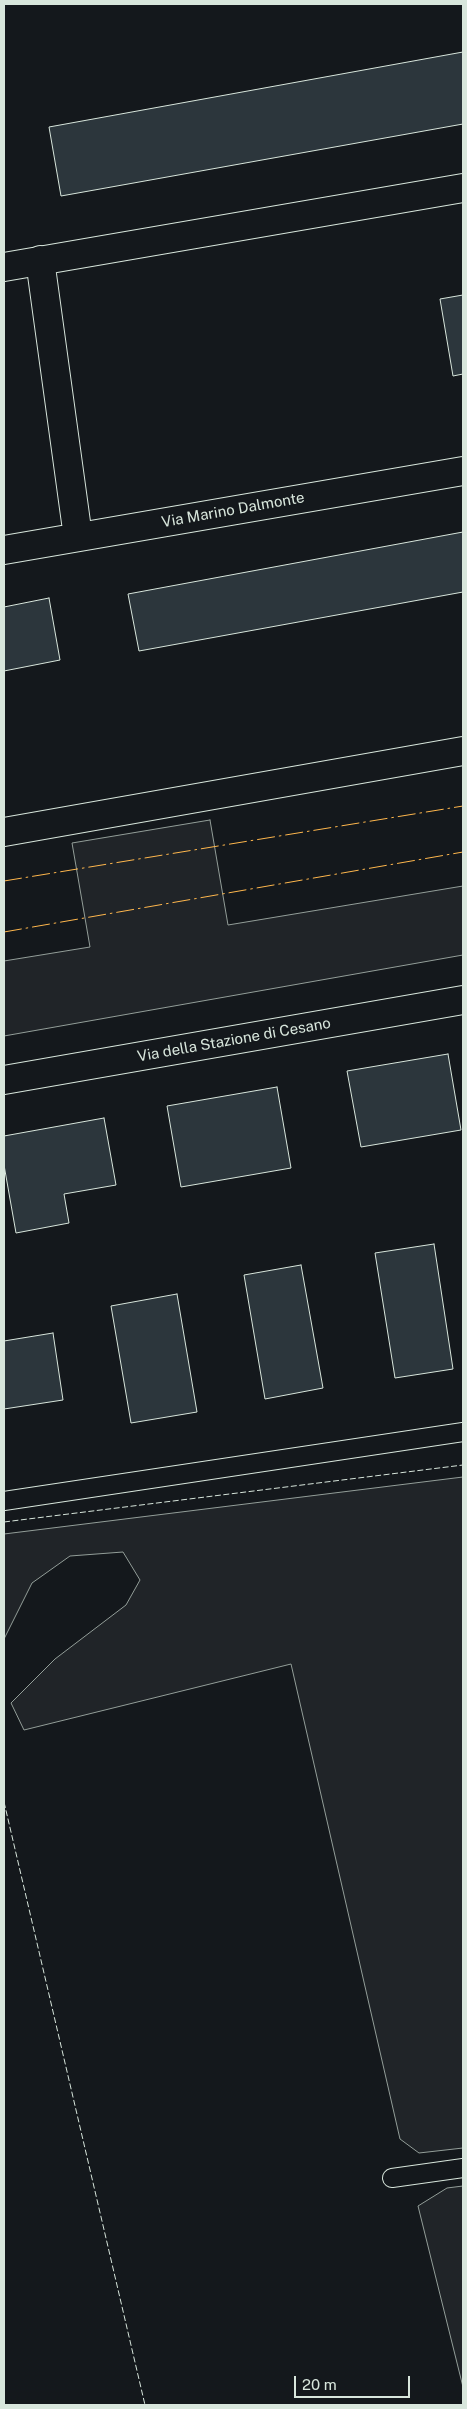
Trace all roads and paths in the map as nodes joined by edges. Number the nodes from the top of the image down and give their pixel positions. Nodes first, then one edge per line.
1 (463, 188) edge
2 (40, 260) junction
3 (4, 267) edge
4 (463, 471) edge
5 (78, 537) junction
6 (4, 550) edge
7 (463, 751) edge
8 (4, 832) edge
9 (463, 1000) edge
10 (4, 1080) edge
11 (463, 1432) edge
12 (4, 1501) edge
13 (463, 2168) edge
14 (392, 2178) dead end

1 - 2 street
2 - 3 street
2 - 5 street
4 - 5 street, Via Marino Dalmonte
5 - 6 street, Via Marino Dalmonte
7 - 8 street
9 - 10 street, Via della Stazione di Cesano
11 - 12 lane
13 - 14 lane

